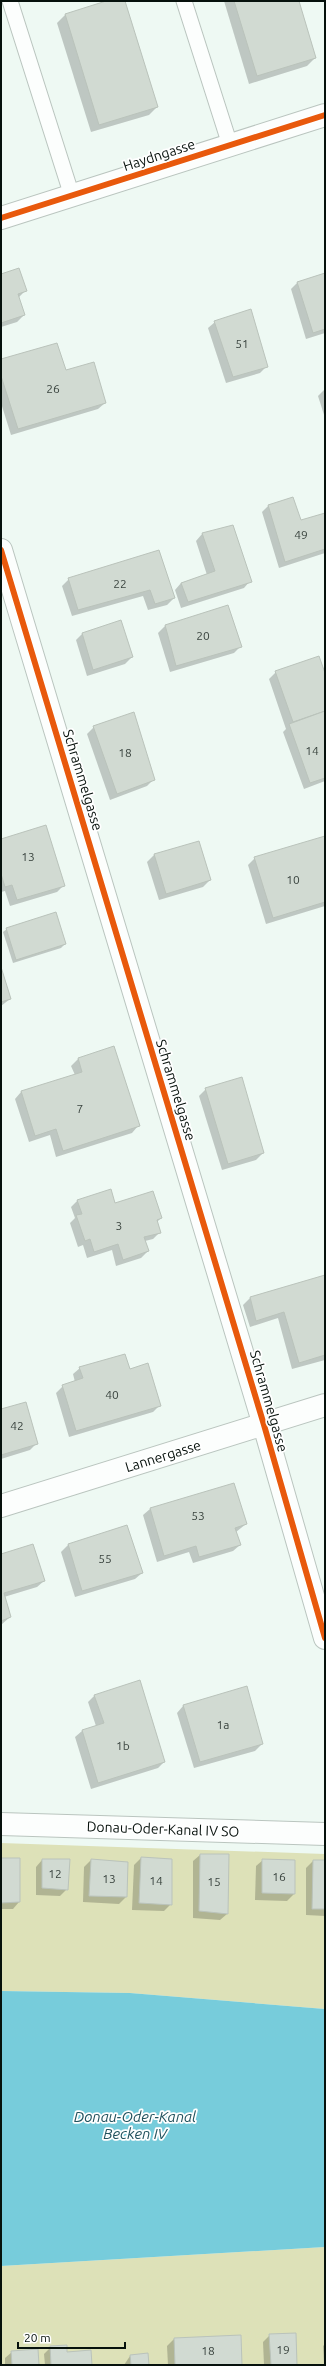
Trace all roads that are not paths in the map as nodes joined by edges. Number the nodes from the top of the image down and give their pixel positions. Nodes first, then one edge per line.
1 (10, 1) edge
2 (184, 1) edge
3 (325, 115) edge
4 (230, 146) junction
5 (72, 196) junction
6 (1, 218) edge
7 (1, 550) edge
8 (325, 1406) edge
9 (264, 1425) junction
10 (1, 1506) edge
11 (325, 1638) edge
12 (1, 1824) edge
13 (325, 1834) edge

1 - 5 lane
2 - 4 lane
3 - 4 street, Haydngasse
4 - 5 street, Haydngasse
5 - 6 street, Haydngasse
7 - 9 street, Schrammelgasse
8 - 9 street, Lannergasse
9 - 10 street, Lannergasse
9 - 11 street, Schrammelgasse
12 - 13 street, Donau-Oder-Kanal IV SO

